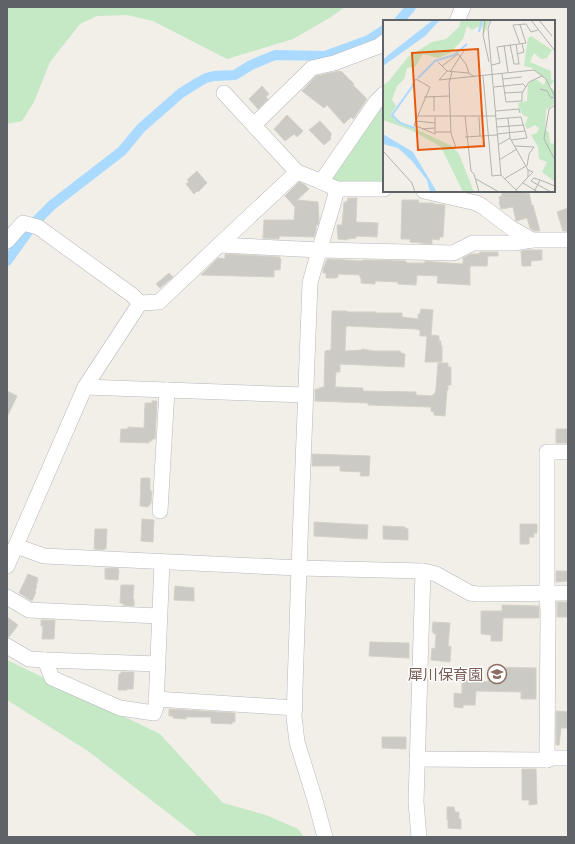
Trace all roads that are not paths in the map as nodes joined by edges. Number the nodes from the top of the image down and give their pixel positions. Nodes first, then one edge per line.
1 (463, 7) edge
2 (457, 20) edge
3 (383, 43) edge
4 (224, 93) dead end
5 (383, 95) edge
6 (254, 125) junction
7 (297, 172) junction
8 (321, 182) junction
9 (337, 189) junction
10 (383, 190) edge
11 (428, 192) edge
12 (482, 198) edge
13 (532, 240) junction
14 (568, 240) edge
15 (7, 241) edge
16 (219, 245) junction
17 (319, 250) junction
18 (140, 303) junction
19 (86, 387) junction
20 (167, 390) junction
21 (305, 395) junction
22 (568, 452) edge
23 (160, 511) dead end
24 (16, 546) junction
25 (162, 562) junction
26 (7, 566) edge
27 (299, 568) junction
28 (423, 571) junction
29 (547, 593) junction
30 (568, 593) edge
31 (7, 597) edge
32 (159, 616) junction
33 (7, 646) edge
34 (45, 660) junction
35 (158, 664) junction
36 (156, 699) junction
37 (295, 708) junction
38 (568, 758) edge
39 (417, 759) junction
40 (547, 760) junction
41 (325, 837) edge
42 (420, 837) edge

1 - 2 street
3 - 6 street
4 - 6 street
5 - 8 street
6 - 7 street
7 - 8 street
7 - 16 street
8 - 9 street
9 - 10 street
9 - 17 street
11 - 12 street
12 - 13 street
13 - 14 street
13 - 17 street
15 - 18 street
16 - 17 street
16 - 18 street
17 - 21 street
18 - 19 street
19 - 20 street
19 - 24 street
20 - 21 street
20 - 23 street
21 - 27 street
22 - 29 street
24 - 25 street
24 - 26 street
25 - 27 street
25 - 32 street
27 - 28 street
27 - 37 street
28 - 29 street
28 - 39 street
29 - 30 street
29 - 40 street
31 - 32 street
32 - 35 street
33 - 34 street
34 - 35 street
34 - 36 street
35 - 36 street
36 - 37 street
37 - 41 street
38 - 40 street
39 - 40 street
39 - 42 street

